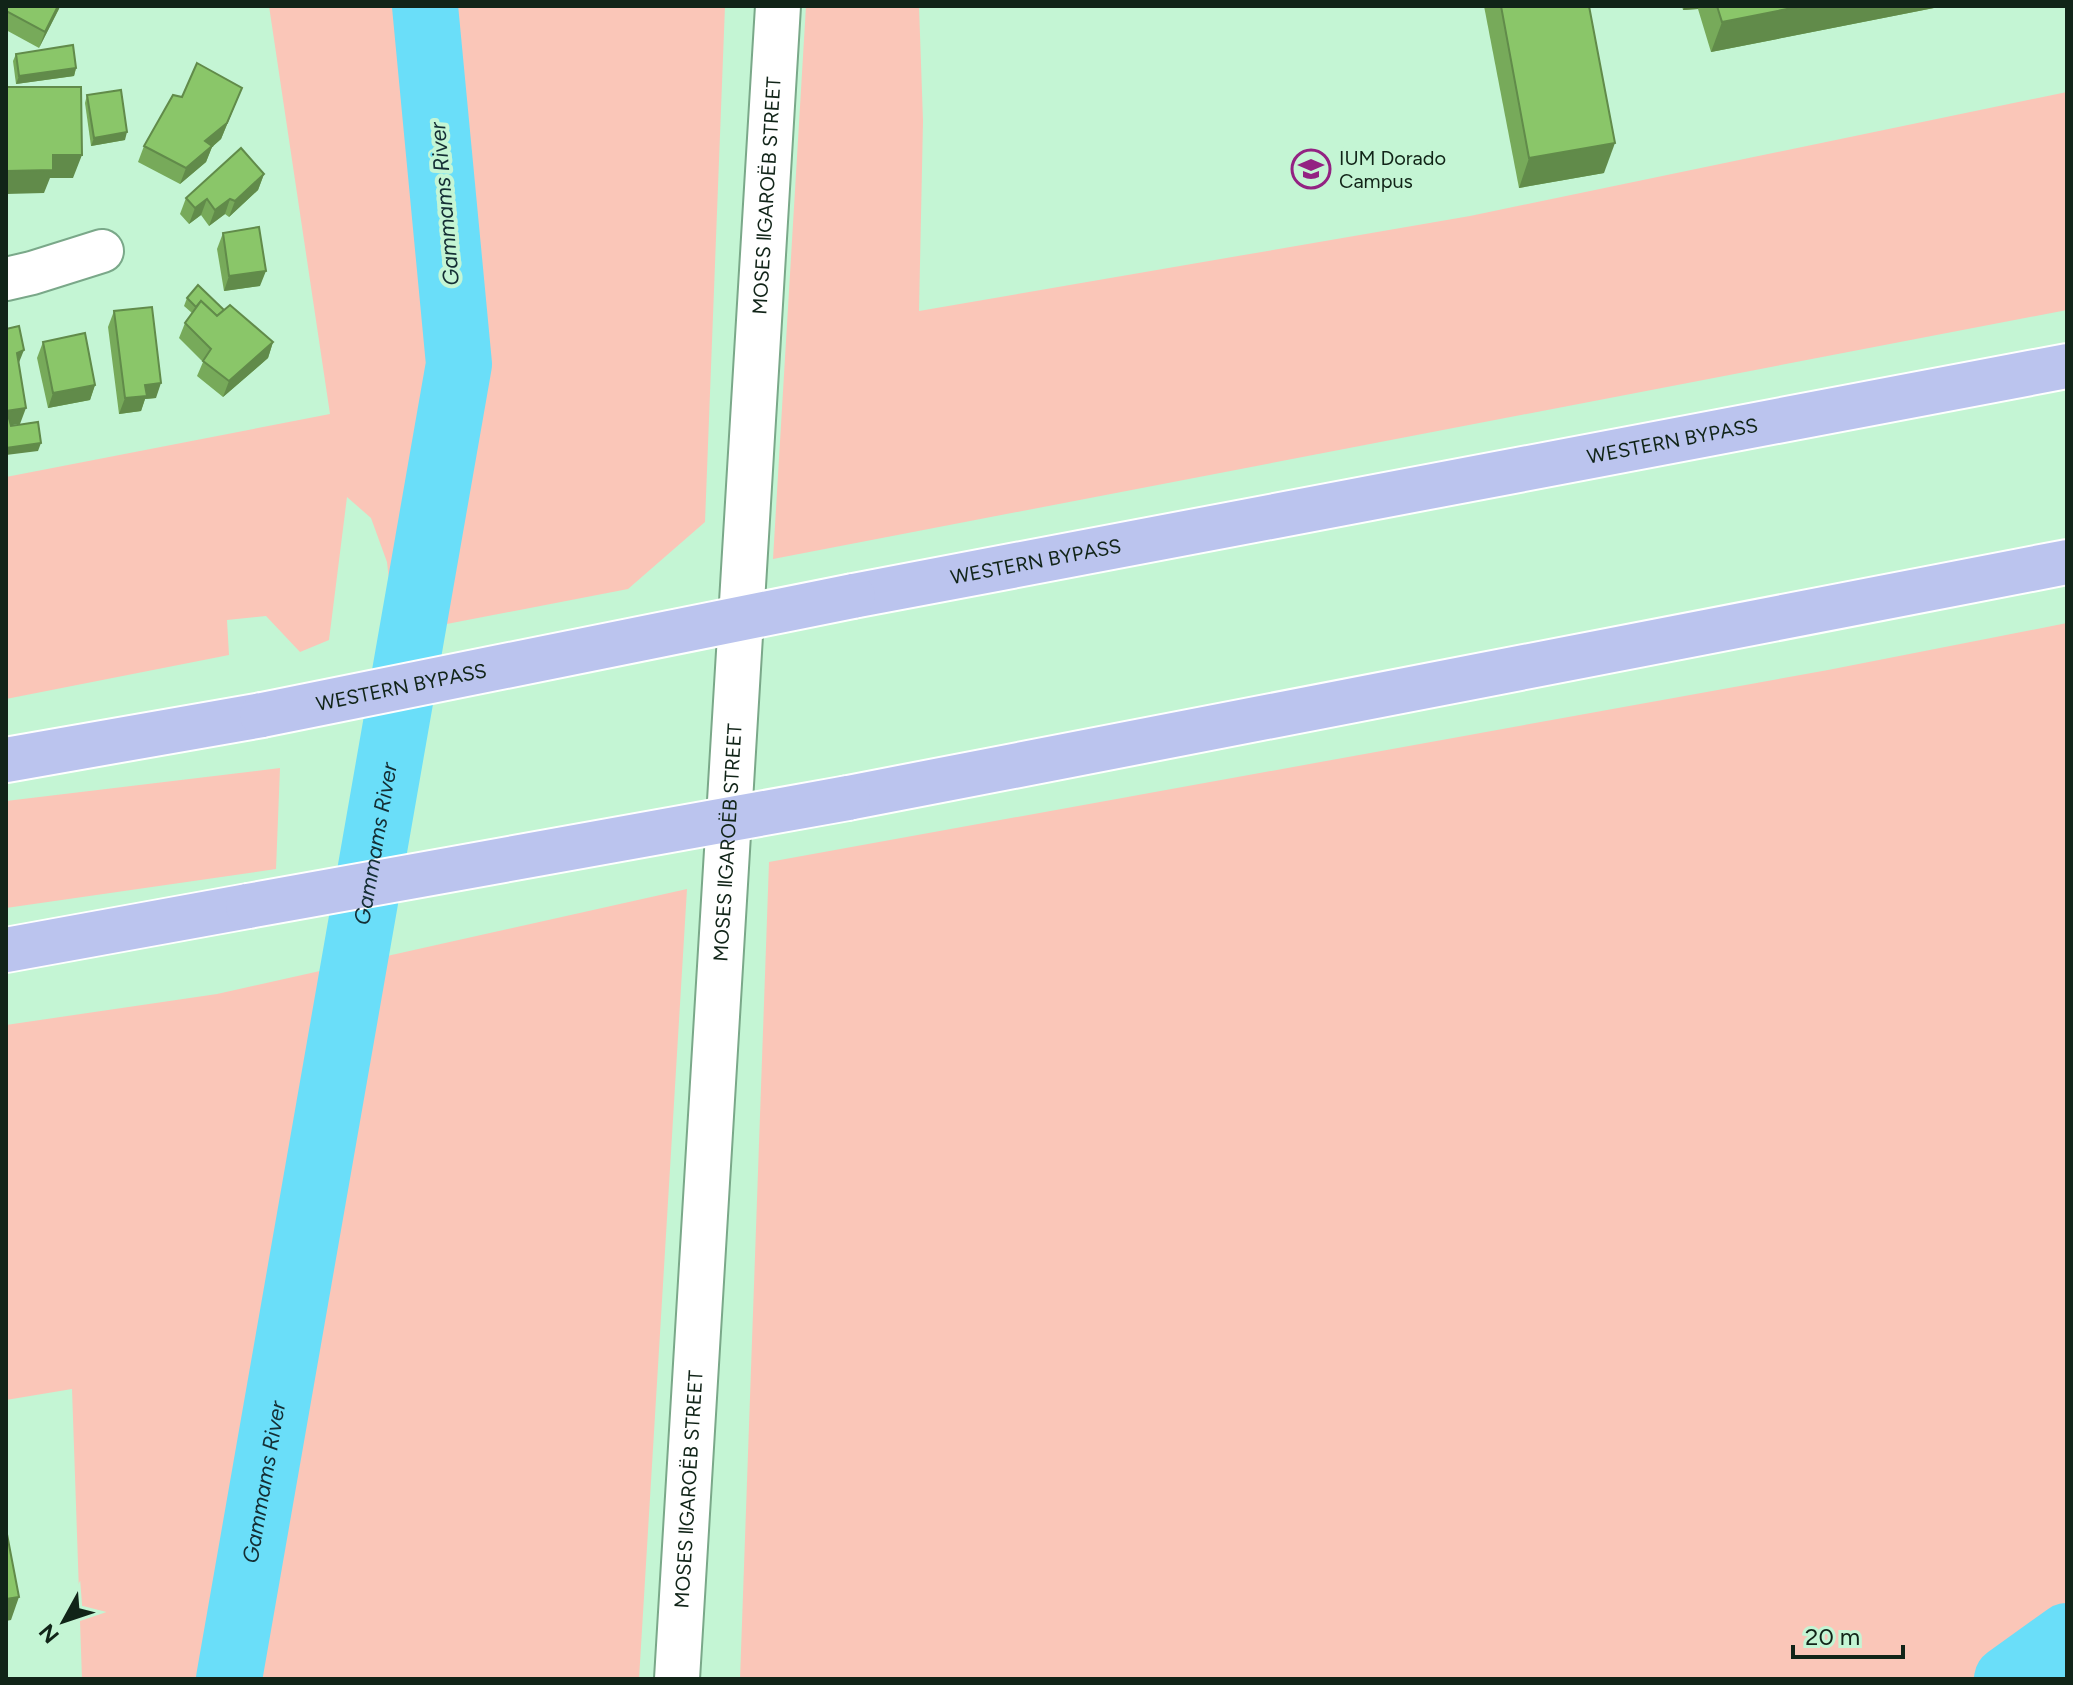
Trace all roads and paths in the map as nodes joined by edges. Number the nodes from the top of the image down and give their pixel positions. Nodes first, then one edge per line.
1 (778, 6) edge
2 (102, 251) dead end
3 (6, 279) edge
4 (2067, 366) edge
5 (2067, 562) edge
6 (6, 760) edge
7 (6, 950) edge
8 (677, 1679) edge

1 - 8 main road, MOSES ǁGAROËB STREET
2 - 3 street
4 - 6 highway, WESTERN BYPASS, bridge
5 - 7 highway, bridge

